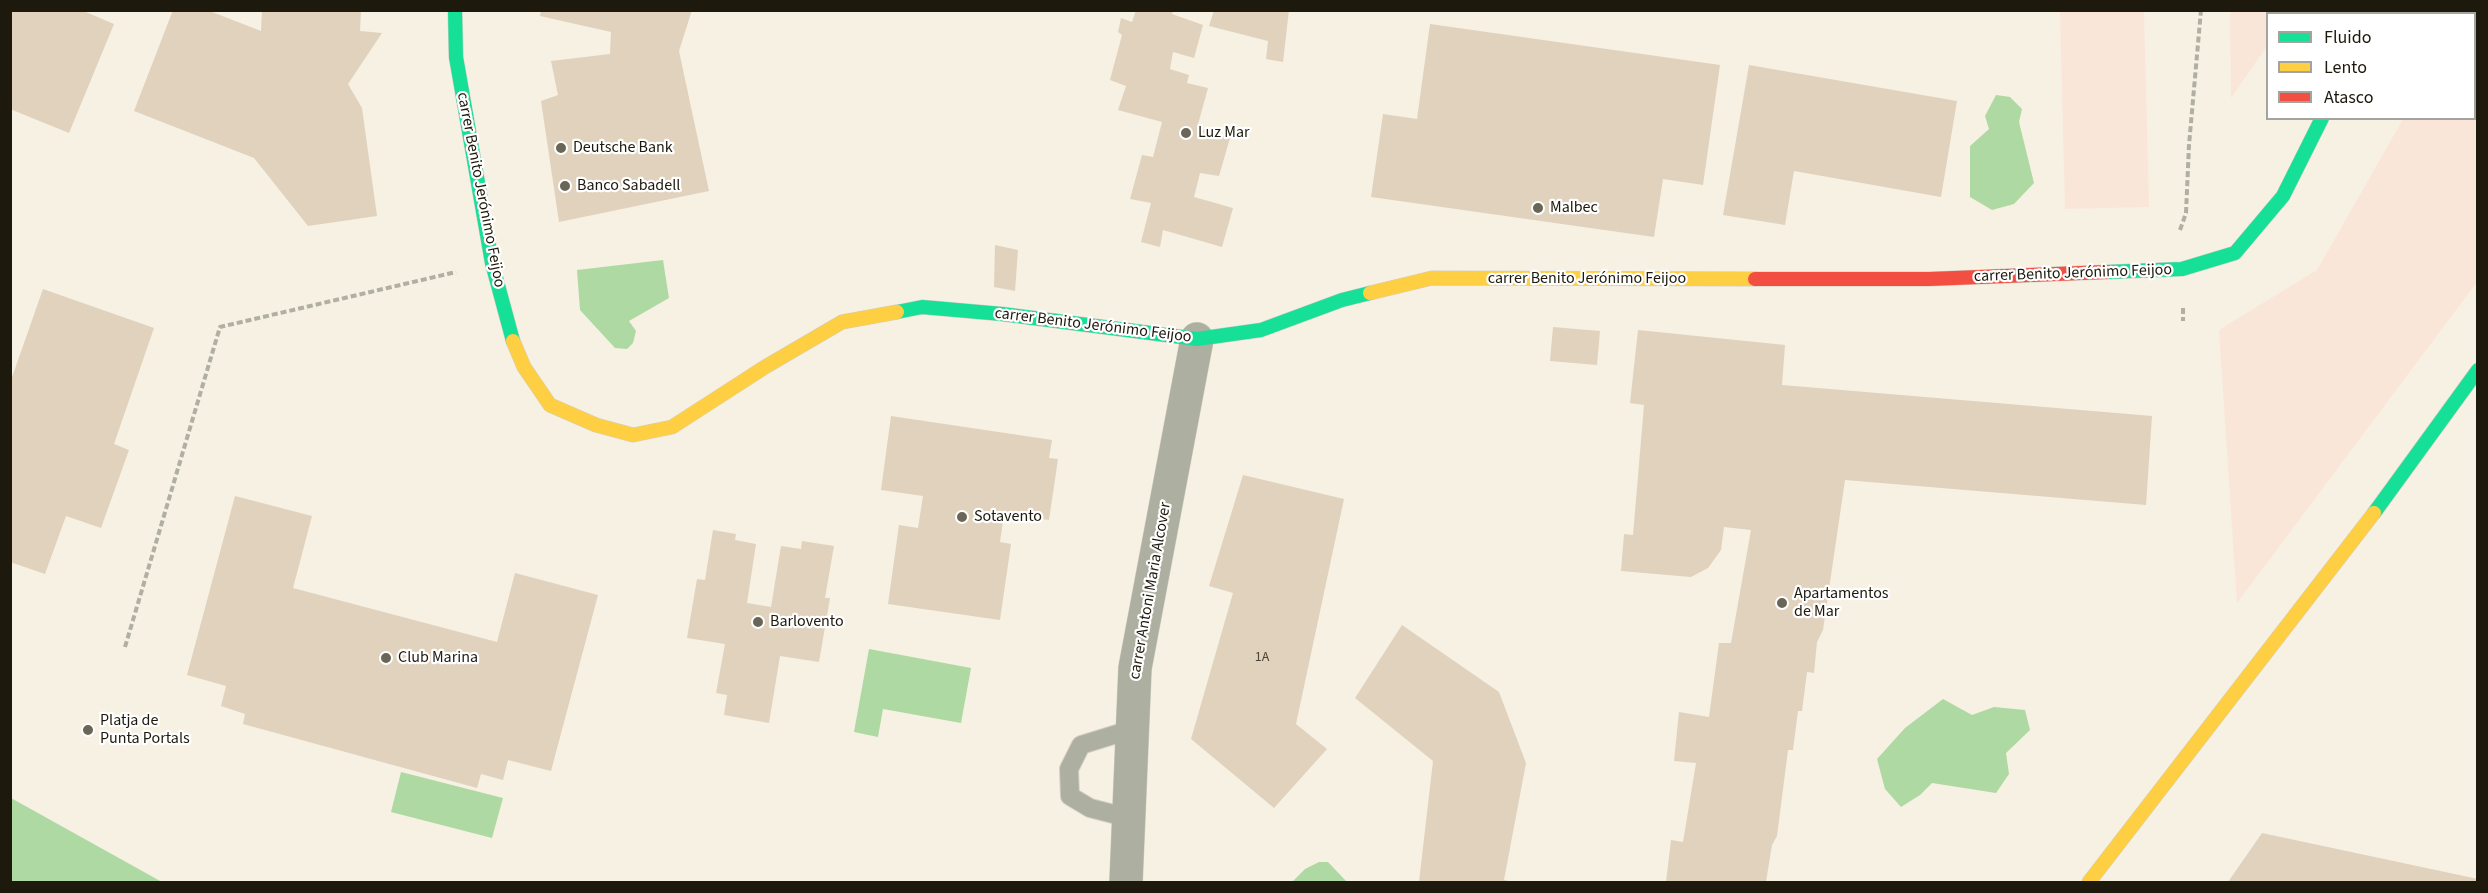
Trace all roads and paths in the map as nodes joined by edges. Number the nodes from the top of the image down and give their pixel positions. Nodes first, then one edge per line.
1 (455, 10) edge
2 (2201, 10) edge
3 (2321, 120) edge
4 (492, 263) junction
5 (2182, 269) junction
6 (2183, 321) dead end
7 (1197, 339) junction
8 (2478, 370) edge
9 (125, 647) dead end
10 (1133, 729) junction
11 (1129, 818) junction
12 (1126, 882) edge
13 (2089, 882) edge

1 - 4 street, carrer Benito Jerónimo Feijoo
2 - 5 path
3 - 5 street, carrer Benito Jerónimo Feijoo
4 - 7 street, carrer Benito Jerónimo Feijoo
4 - 9 path
5 - 6 path
5 - 7 street, carrer Benito Jerónimo Feijoo
7 - 10 street, carrer Antoni Maria Alcover
8 - 13 street
10 - 11 street, carrer Antoni Maria Alcover
10 - 11 lane
11 - 12 street, carrer Antoni Maria Alcover

